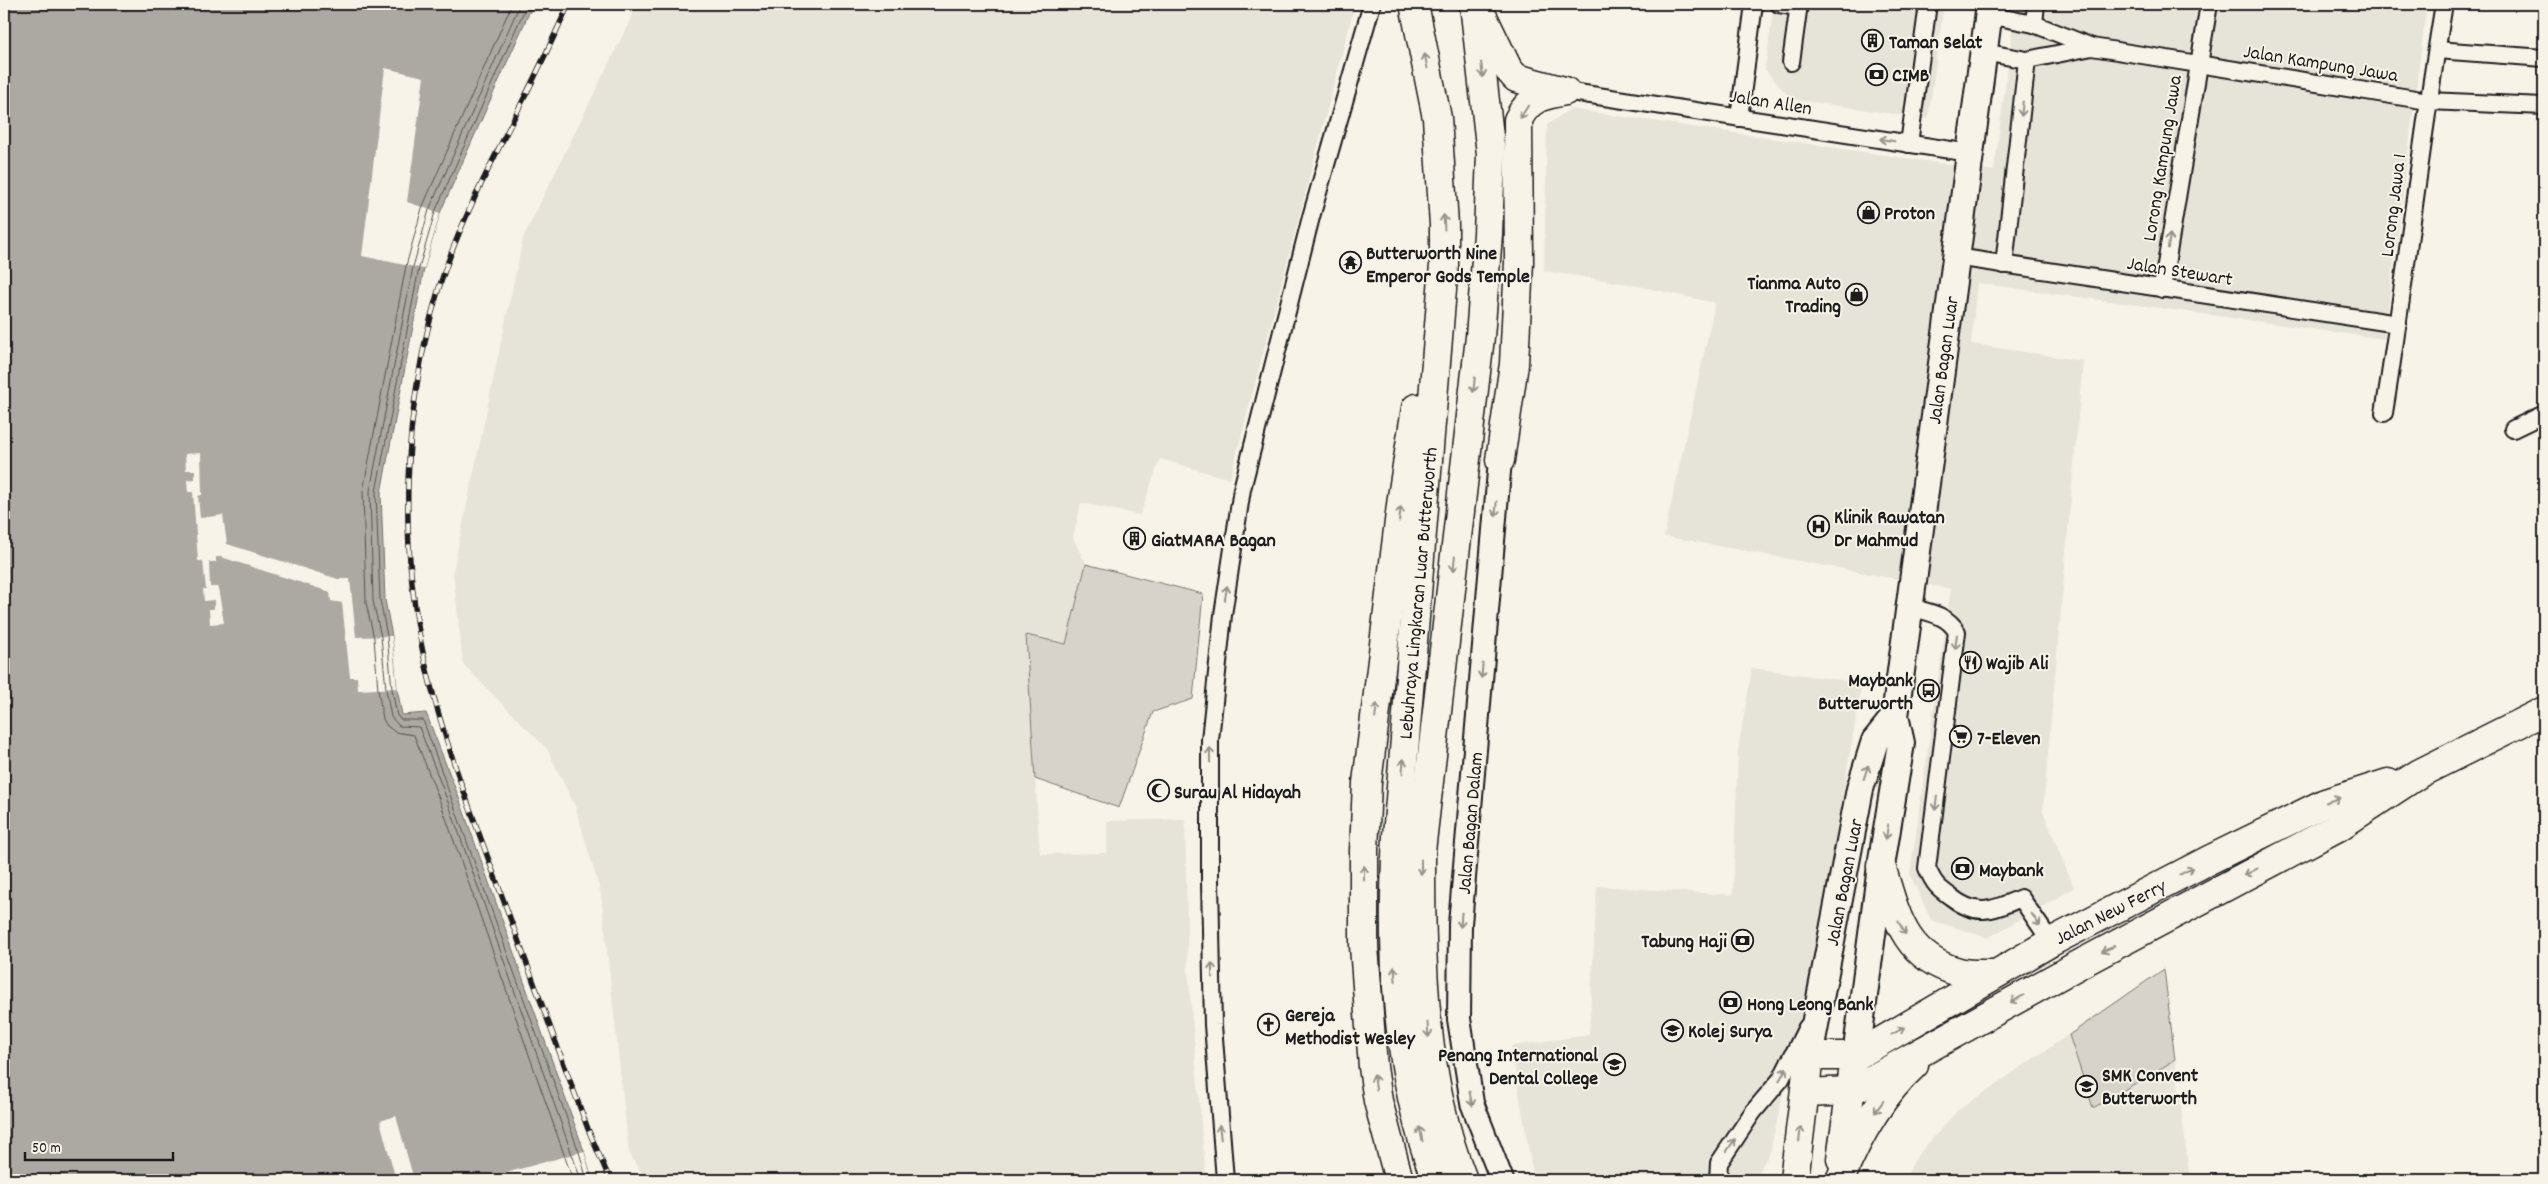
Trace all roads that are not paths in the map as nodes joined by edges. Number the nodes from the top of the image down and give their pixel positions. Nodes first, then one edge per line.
1 (1372, 4) edge
2 (1414, 4) edge
3 (1476, 4) edge
4 (1754, 4) edge
5 (1779, 4) edge
6 (1928, 4) edge
7 (2036, 4) edge
8 (2208, 4) edge
9 (2444, 4) edge
10 (1798, 5) edge
11 (1989, 9) edge
12 (2034, 24) junction
13 (2092, 48) junction
14 (2437, 50) junction
15 (1983, 52) junction
16 (2544, 58) edge
17 (2027, 60) junction
18 (1791, 62) dead end
19 (2198, 64) junction
20 (1565, 91) junction
21 (2428, 101) junction
22 (2544, 106) edge
23 (1740, 118) junction
24 (1909, 144) junction
25 (1970, 153) junction
26 (1491, 154) junction
27 (1956, 258) junction
28 (2004, 265) junction
29 (2162, 289) junction
30 (1441, 306) junction
31 (2398, 324) junction
32 (2384, 413) dead end
33 (2544, 414) edge
34 (2513, 428) dead end
35 (1500, 460) junction
36 (1910, 607) junction
37 (2544, 711) edge
38 (1895, 716) junction
39 (2420, 773) junction
40 (1881, 866) junction
41 (2051, 942) junction
42 (1994, 974) junction
43 (1820, 999) junction
44 (1935, 1045) junction
45 (1809, 1056) junction
46 (1856, 1056) junction
47 (1851, 1092) junction
48 (1806, 1093) junction
49 (1225, 1180) edge
50 (1399, 1180) edge
51 (1436, 1180) edge
52 (1463, 1180) edge
53 (1502, 1180) edge
54 (1718, 1180) edge
55 (1794, 1180) edge
56 (1839, 1180) edge

49 -> 1 street
30 -> 2 highway, Lebuhraya Lingkaran Luar Butterworth
3 - 20 highway
3 -> 26 highway, Lebuhraya Lingkaran Luar Butterworth
4 - 23 street
5 - 10 street
6 - 24 street
7 - 12 street
8 - 19 street, Lorong Kampung Jawa
9 - 14 street, Lorong Jawa 1
10 - 18 street
11 - 12 street, Jalan Kampung Jawa
11 - 15 main road, Jalan Bagan Luar
12 - 13 street, Jalan Kampung Jawa
13 - 17 street, Jalan Kampung Jawa
13 - 19 street, Jalan Kampung Jawa
14 - 16 street
14 - 21 street, Lorong Jawa 1
15 - 17 street, Jalan Kampung Jawa
15 - 25 main road, Jalan Bagan Luar
17 -> 28 street
19 - 21 street, Jalan Kampung Jawa
29 -> 19 street, Lorong Kampung Jawa
20 - 23 street, Jalan Allen
20 -> 35 highway
21 - 22 street, Jalan Kampung Jawa
21 - 31 street, Lorong Jawa 1
24 -> 23 street, Jalan Allen
24 - 25 street, Jalan Allen
25 - 27 main road, Jalan Bagan Luar
26 - 35 highway
26 -> 52 highway, Lebuhraya Lingkaran Luar Butterworth
27 - 28 street, Jalan Stewart
27 - 36 main road, Jalan Bagan Luar
28 - 29 street, Jalan Stewart
29 - 31 street, Jalan Stewart
50 -> 30 highway
51 -> 30 highway, Lebuhraya Lingkaran Luar Butterworth
31 - 32 street, Lorong Jawa 1
33 - 34 street
35 -> 53 street, Jalan Bagan Dalam
36 - 38 main road, Jalan Bagan Luar
36 -> 41 street
37 - 39 highway, Jalan New Ferry
38 -> 40 main road, Jalan Bagan Luar
43 -> 38 main road, Jalan Bagan Luar
41 -> 39 highway, Jalan New Ferry
39 -> 44 highway, Jalan New Ferry
40 -> 42 highway
40 - 46 main road, Jalan Bagan Luar
41 - 42 highway, Jalan New Ferry
46 -> 42 highway, Jalan New Ferry
43 - 45 main road, Jalan Bagan Luar
54 -> 43 street
44 - 47 highway, Jalan New Ferry
44 -> 56 highway
45 - 46 highway
45 - 48 highway
46 - 47 highway
47 - 48 highway, Jalan New Ferry
47 - 56 highway
55 -> 48 highway

